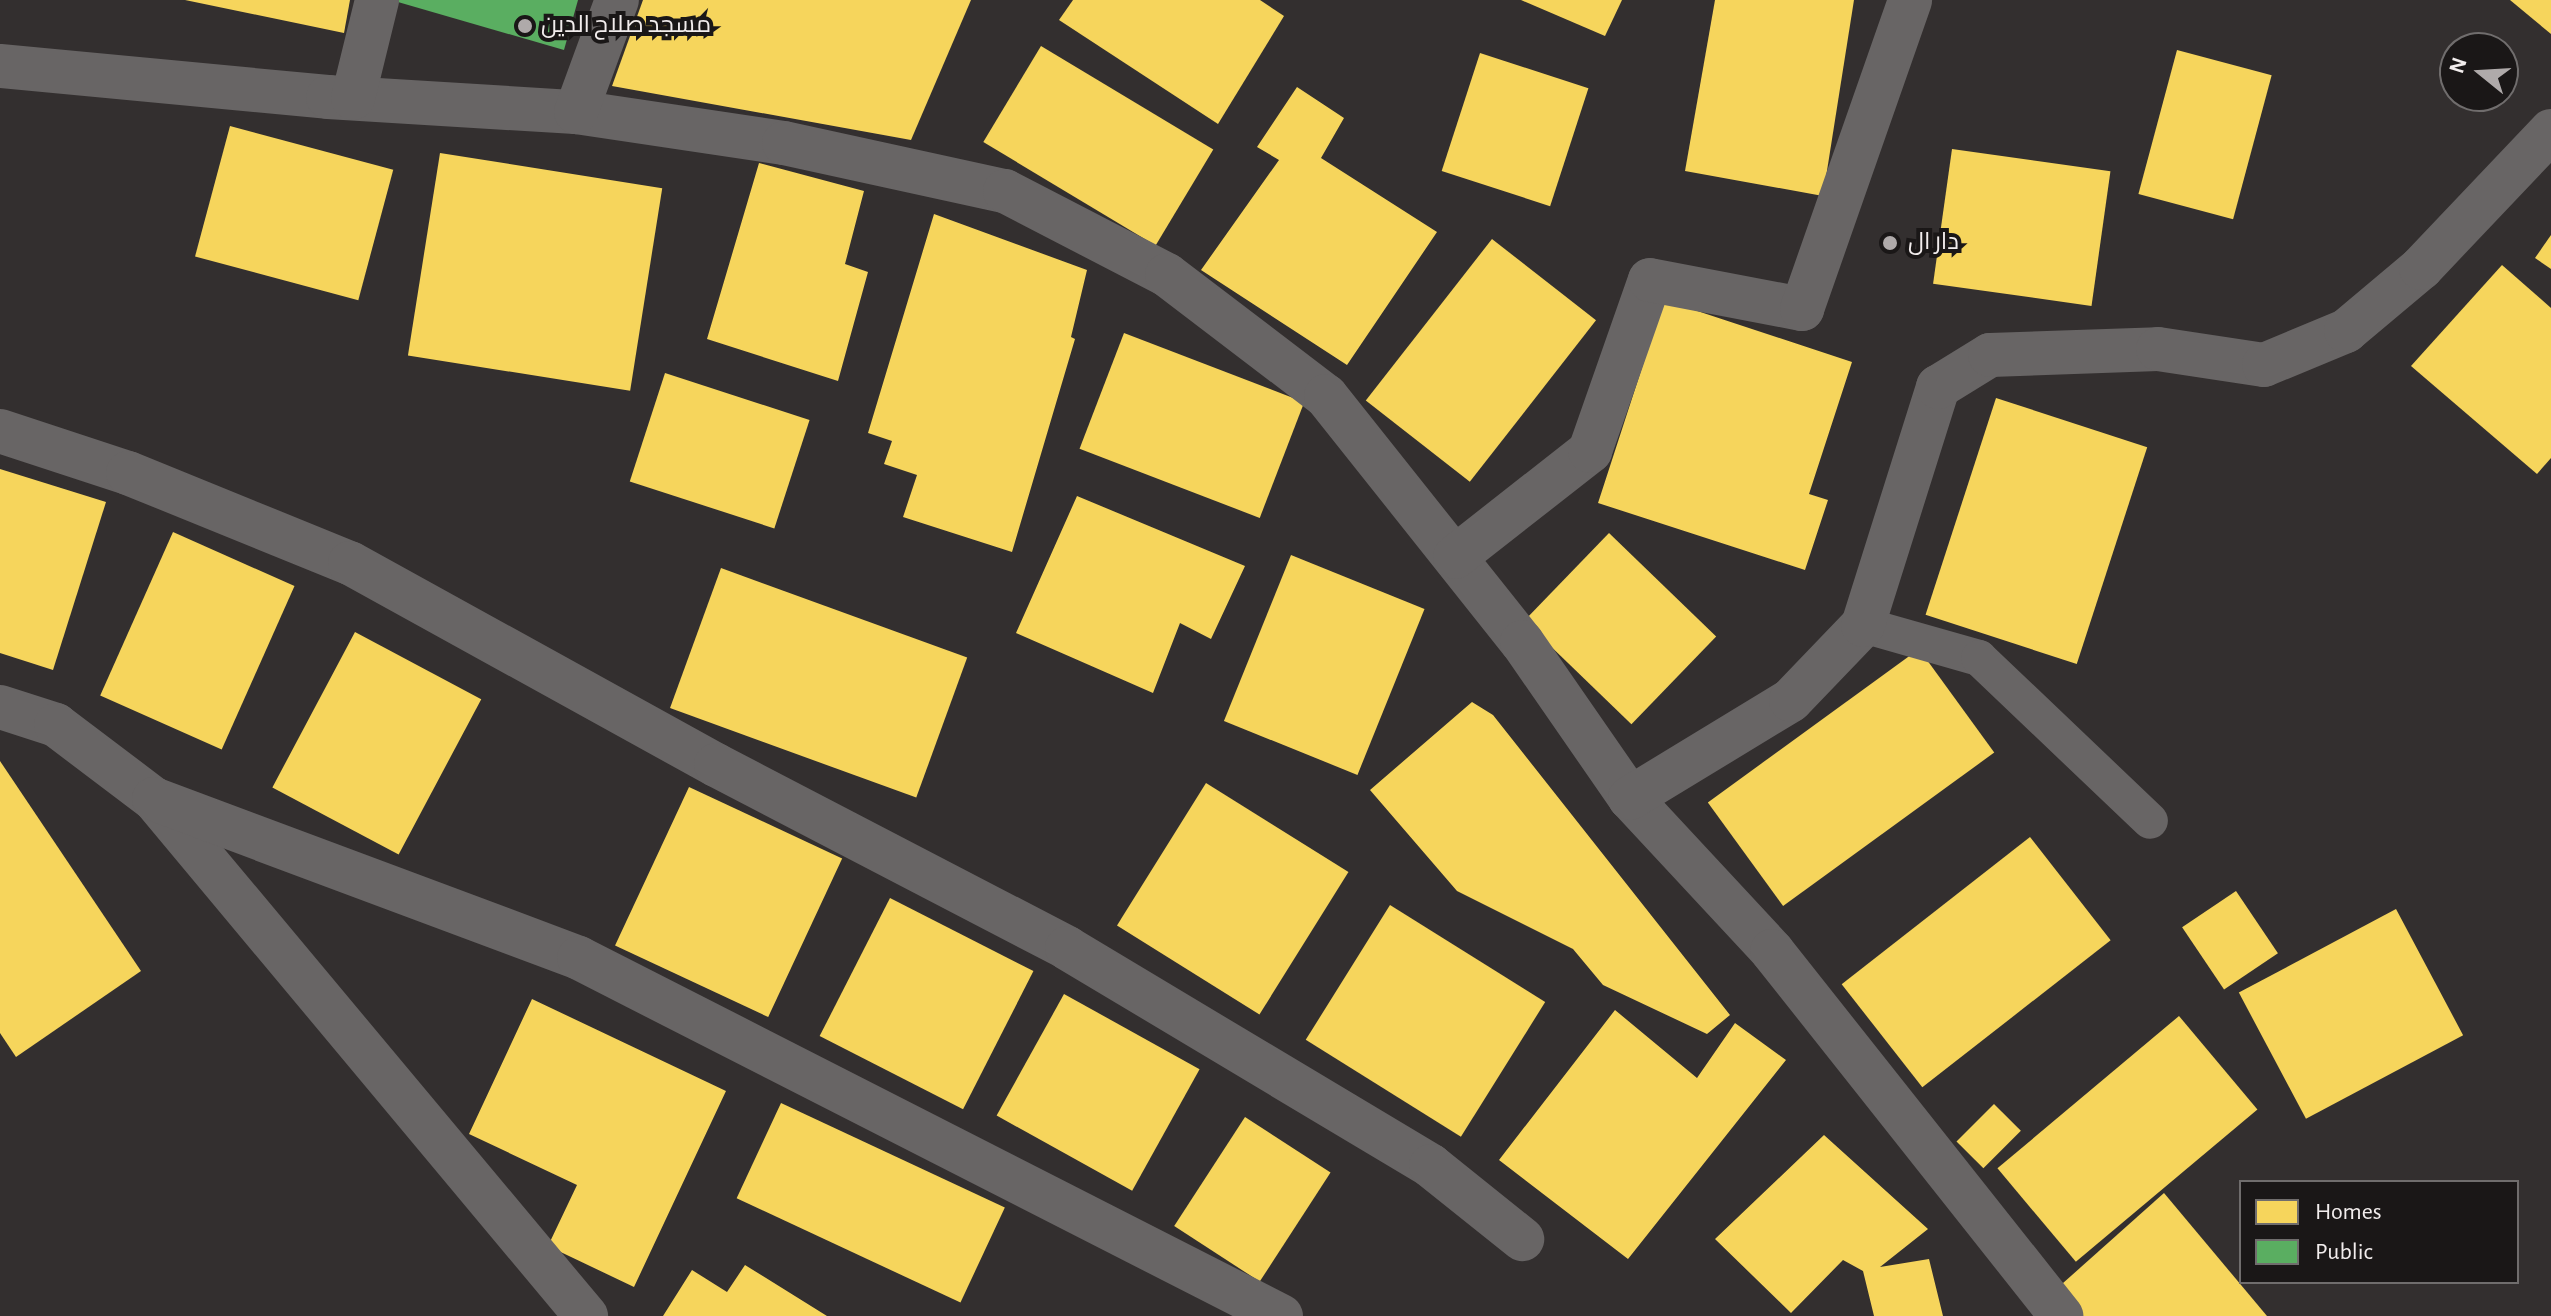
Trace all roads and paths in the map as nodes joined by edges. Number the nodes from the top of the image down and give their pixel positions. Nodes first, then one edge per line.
1 (377, 0) edge
2 (617, 0) edge
3 (1910, 0) edge
4 (0, 66) edge
5 (353, 98) junction
6 (576, 112) junction
7 (2551, 131) edge
8 (0, 431) edge
9 (1455, 557) junction
10 (1863, 625) junction
11 (0, 707) edge
12 (1630, 798) junction
13 (154, 799) junction
14 (2150, 821) dead end
15 (1522, 1239) dead end
16 (586, 1316) edge
17 (1281, 1316) edge
18 (2061, 1316) edge

1 - 5 street
2 - 6 street
3 - 9 street
4 - 5 street
5 - 6 street
6 - 9 street
7 - 10 street
8 - 15 street
9 - 12 street
10 - 12 street
10 - 14 lane
11 - 13 street
12 - 18 street
13 - 16 street
13 - 17 street

